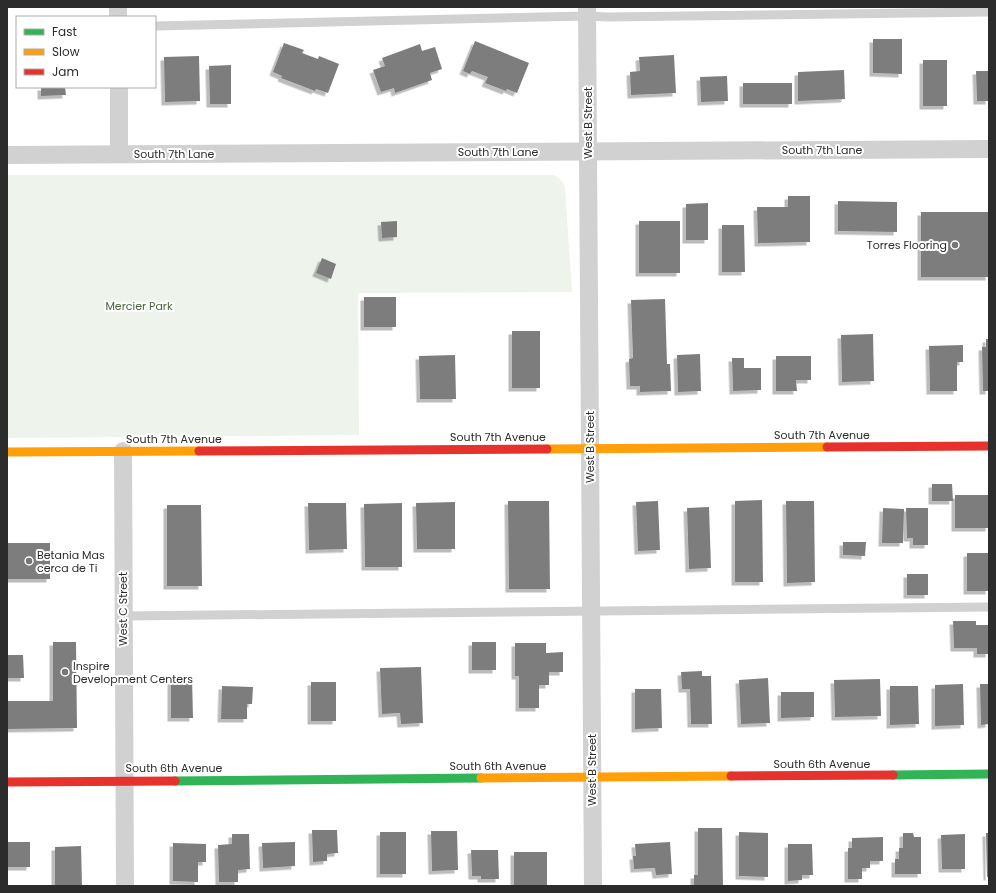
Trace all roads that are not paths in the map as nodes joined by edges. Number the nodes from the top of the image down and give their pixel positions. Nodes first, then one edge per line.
1 (587, 12) edge
2 (989, 12) edge
3 (156, 26) edge
4 (118, 88) edge
5 (989, 149) edge
6 (588, 151) junction
7 (119, 154) junction
8 (7, 155) edge
9 (989, 446) edge
10 (590, 448) junction
11 (122, 451) junction
12 (7, 452) edge
13 (989, 607) edge
14 (591, 611) junction
15 (123, 616) junction
16 (989, 774) edge
17 (592, 777) junction
18 (124, 781) junction
19 (7, 782) edge
20 (125, 886) edge
21 (593, 886) edge

1 - 2 lane
1 - 3 lane
1 - 6 street, West B Street
4 - 7 street
5 - 6 street, South 7th Lane
6 - 7 street, South 7th Lane
6 - 10 street, West B Street
7 - 8 street, South 7th Lane
9 - 10 street, South 7th Avenue
10 - 11 street, South 7th Avenue
10 - 14 street, West B Street
11 - 12 street, South 7th Avenue
11 - 15 street, West C Street
13 - 14 lane
14 - 15 lane
14 - 17 street, West B Street
15 - 18 street, West C Street
16 - 17 street, South 6th Avenue
17 - 18 street, South 6th Avenue
17 - 21 street, West B Street
18 - 19 street, South 6th Avenue
18 - 20 street, West C Street

